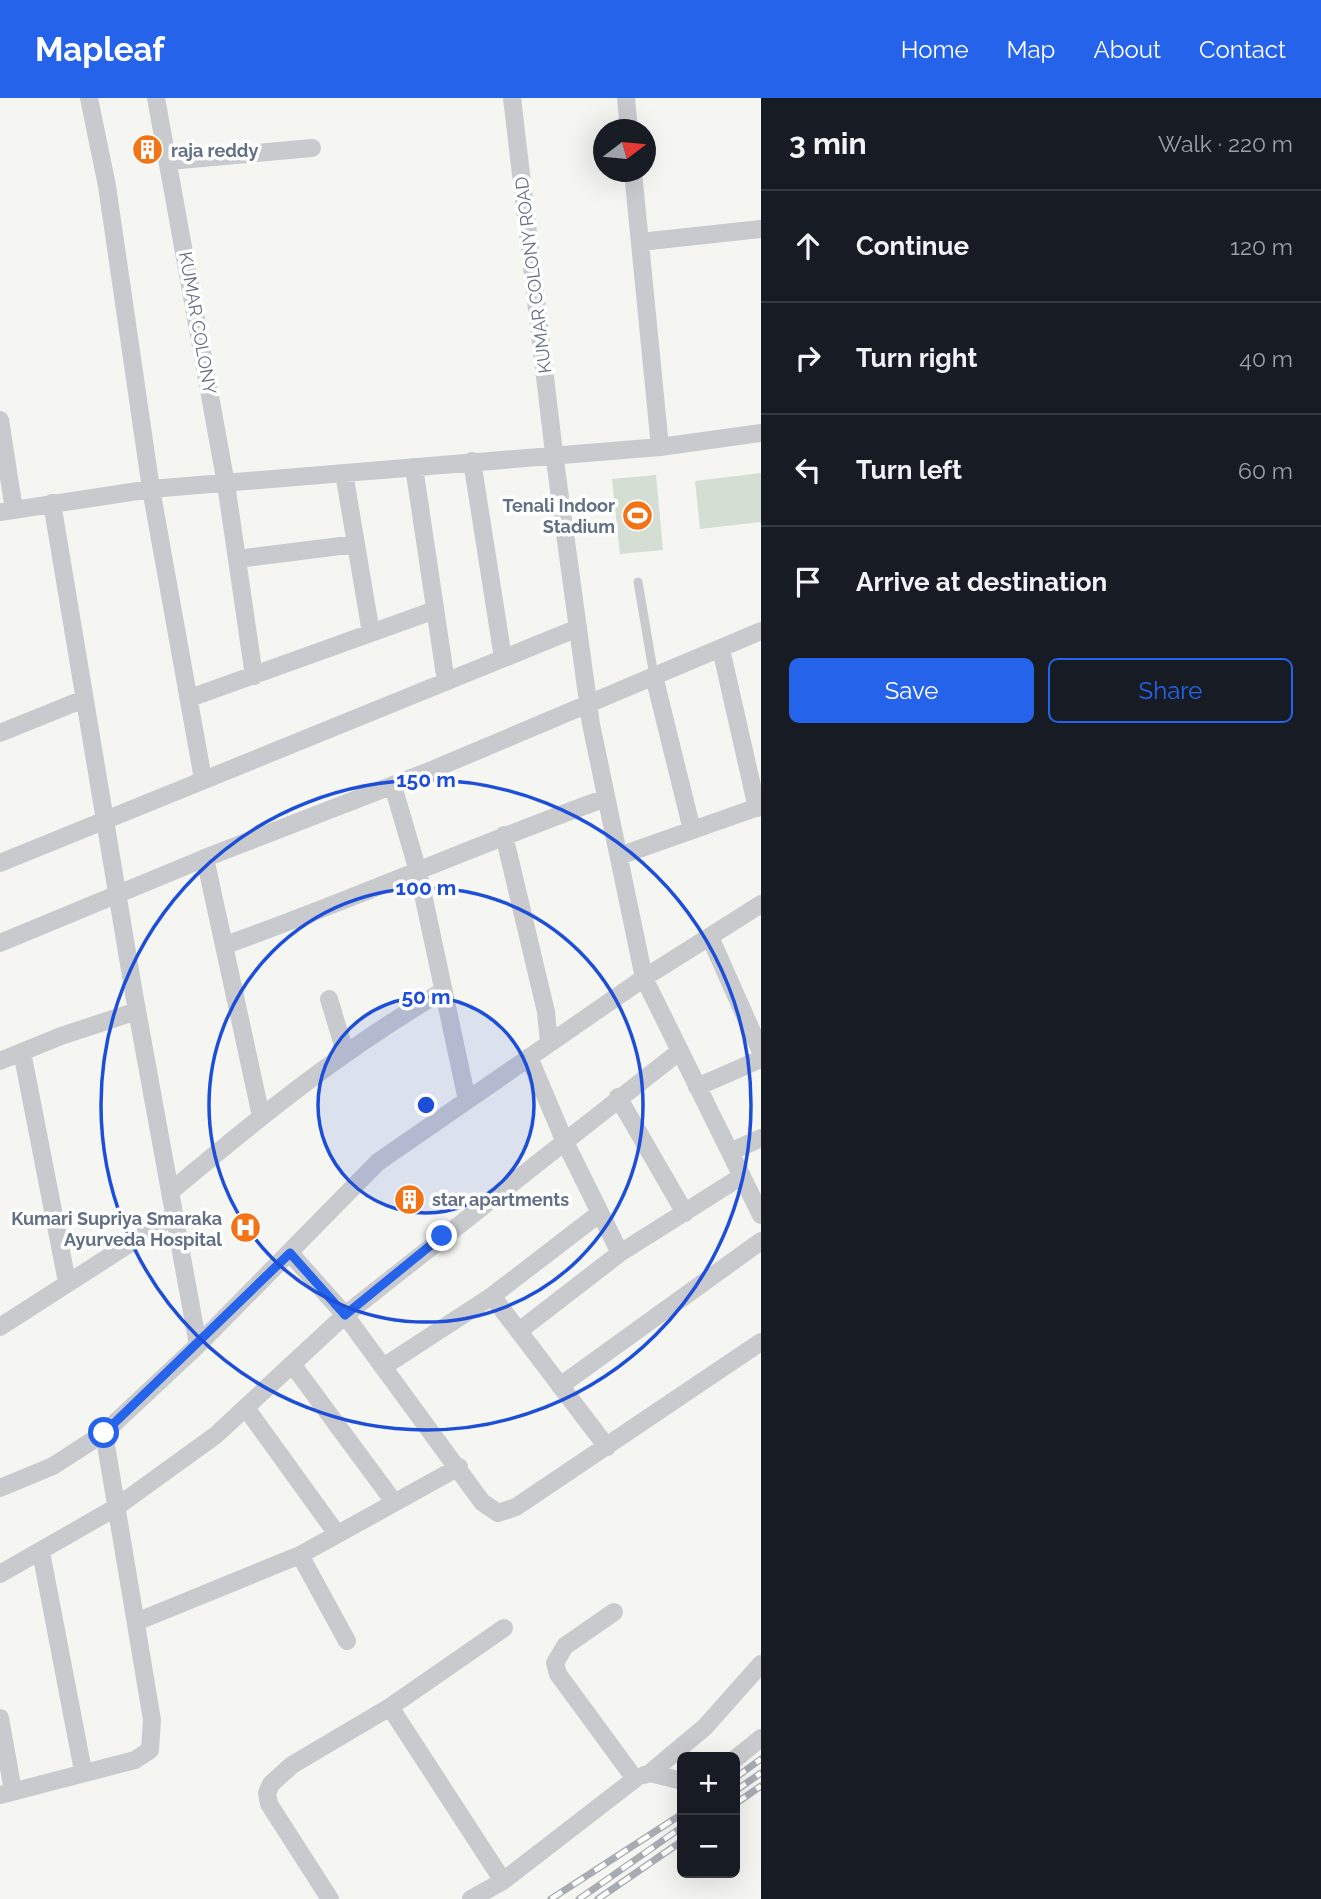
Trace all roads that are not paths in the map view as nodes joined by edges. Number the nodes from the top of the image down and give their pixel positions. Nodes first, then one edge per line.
1 (89, 98) edge
2 (156, 98) edge
3 (512, 98) edge
4 (626, 98) edge
5 (628, 119) edge
6 (312, 148) dead end
7 (169, 162) junction
8 (634, 182) edge
9 (761, 229) edge
10 (640, 242) junction
11 (0, 420) edge
12 (761, 433) edge
13 (660, 447) junction
14 (554, 453) junction
15 (472, 461) junction
16 (414, 467) junction
17 (344, 473) junction
18 (226, 484) junction
19 (151, 489) junction
20 (52, 503) junction
21 (7, 511) edge
22 (356, 544) junction
23 (237, 559) junction
24 (638, 582) dead end
25 (435, 610) junction
26 (578, 628) junction
27 (761, 632) edge
28 (371, 633) junction
29 (721, 649) junction
30 (503, 658) junction
31 (254, 676) junction
32 (653, 676) junction
33 (446, 682) junction
34 (190, 698) junction
35 (84, 699) junction
36 (588, 703) junction
37 (0, 733) edge
38 (203, 779) junction
39 (393, 786) junction
40 (607, 798) junction
41 (759, 807) edge
42 (104, 820) junction
43 (692, 830) junction
44 (504, 835) junction
45 (619, 856) junction
46 (205, 858) junction
47 (0, 863) edge
48 (418, 871) junction
49 (117, 893) junction
50 (761, 904) edge
51 (710, 937) junction
52 (0, 943) edge
53 (226, 946) junction
54 (643, 978) junction
55 (443, 991) junction
56 (329, 999) dead end
57 (137, 1011) junction
58 (549, 1043) junction
59 (680, 1051) junction
60 (23, 1052) junction
61 (345, 1052) junction
62 (761, 1052) edge
63 (529, 1057) junction
64 (761, 1059) edge
65 (0, 1061) edge
66 (697, 1087) junction
67 (618, 1097) junction
68 (467, 1100) junction
69 (261, 1116) junction
70 (761, 1138) edge
71 (564, 1140) junction
72 (730, 1152) junction
73 (742, 1176) junction
74 (170, 1192) junction
75 (600, 1213) junction
76 (685, 1213) junction
77 (761, 1213) edge
78 (174, 1215) junction
79 (761, 1241) edge
80 (290, 1253) junction
81 (620, 1253) junction
82 (67, 1282) junction
83 (492, 1296) junction
84 (345, 1315) junction
85 (0, 1327) edge
86 (519, 1331) junction
87 (761, 1342) edge
88 (198, 1345) junction
89 (292, 1364) junction
90 (383, 1367) junction
91 (560, 1386) junction
92 (246, 1408) junction
93 (104, 1433) junction
94 (607, 1447) junction
95 (458, 1467) junction
96 (0, 1488) edge
97 (394, 1502) junction
98 (115, 1508) junction
99 (337, 1534) junction
100 (41, 1552) junction
101 (300, 1555) junction
102 (0, 1574) edge
103 (614, 1612) dead end
104 (136, 1622) junction
105 (504, 1628) dead end
106 (347, 1641) dead end
107 (761, 1664) edge
108 (390, 1707) junction
109 (0, 1718) edge
110 (761, 1738) edge
111 (740, 1755) edge
112 (83, 1771) junction
113 (642, 1776) junction
114 (677, 1780) edge
115 (6, 1793) edge
116 (503, 1881) junction
117 (330, 1899) edge
118 (471, 1899) edge

1 - 19 street
2 - 7 street, KUMAR COLONY
3 - 14 street, KUMAR COLONY ROAD
4 - 5 street
6 - 7 street
7 - 18 street, KUMAR COLONY
8 - 10 street
9 - 10 street
10 - 13 street
11 - 21 street
12 - 13 street
13 - 14 street
14 - 15 street
14 - 26 street, KUMAR COLONY ROAD
15 - 16 street
15 - 30 street
16 - 17 street
16 - 25 street
17 - 18 street
17 - 22 street
18 - 19 street
18 - 23 street, KUMAR COLONY
19 - 20 street
19 - 34 street
20 - 21 street
20 - 35 street
22 - 23 street
22 - 28 street
23 - 31 street, KUMAR COLONY
24 - 32 lane
25 - 28 street
25 - 33 street
26 - 30 street
26 - 36 street, KUMAR COLONY ROAD
27 - 29 street
28 - 31 street
29 - 32 street
29 - 41 street
30 - 33 street
31 - 34 street
32 - 36 street
32 - 43 street
33 - 38 street
34 - 38 street
35 - 37 street
35 - 42 street
36 - 39 street
36 - 40 street, KUMAR COLONY ROAD
38 - 42 street
39 - 46 street
39 - 48 street
40 - 44 street
40 - 45 street, KUMAR COLONY ROAD
41 - 43 street
42 - 47 street
42 - 49 street
43 - 45 street
44 - 48 street
44 - 58 street
45 - 54 street, KUMAR COLONY ROAD
46 - 49 street
46 - 53 street
48 - 53 street
48 - 55 street
49 - 52 street
49 - 57 street
50 - 51 street
51 - 54 street
51 - 62 street
53 - 69 street
54 - 58 street
54 - 59 street, KUMAR COLONY ROAD
55 - 61 street
55 - 68 street
56 - 61 street
57 - 60 street
57 - 74 street
58 - 63 street
59 - 66 street, KUMAR COLONY ROAD
59 - 67 street
60 - 65 street
60 - 82 street
61 - 69 street
63 - 68 street
63 - 71 street
64 - 66 street
66 - 72 street, KUMAR COLONY ROAD
67 - 71 street
67 - 76 street
68 - 80 street
69 - 74 street
70 - 72 street
71 - 75 street
71 - 84 street
72 - 73 street, KUMAR COLONY ROAD
73 - 76 street
73 - 77 street, KUMAR COLONY ROAD
74 - 78 street
75 - 81 street
75 - 83 street
76 - 81 street
78 - 82 street
78 - 88 street
79 - 91 street
80 - 84 street
80 - 88 street
81 - 86 street
82 - 85 street
83 - 86 street
83 - 90 street
84 - 89 street
84 - 90 street
86 - 91 street
87 - 94 street
88 - 93 street
89 - 92 street
89 - 97 street
90 - 95 street
91 - 94 street
92 - 98 street
92 - 99 street
93 - 96 street
93 - 98 street
94 - 95 street
95 - 97 street
97 - 99 street
98 - 100 street
98 - 104 street
99 - 101 street
100 - 102 street
100 - 112 street
101 - 104 street
101 - 106 street
103 - 113 street
104 - 112 street
105 - 108 street
107 - 113 street
108 - 116 street
108 - 117 street
109 - 115 street
110 - 111 street
112 - 115 street
113 - 114 street
113 - 116 street
116 - 118 street

